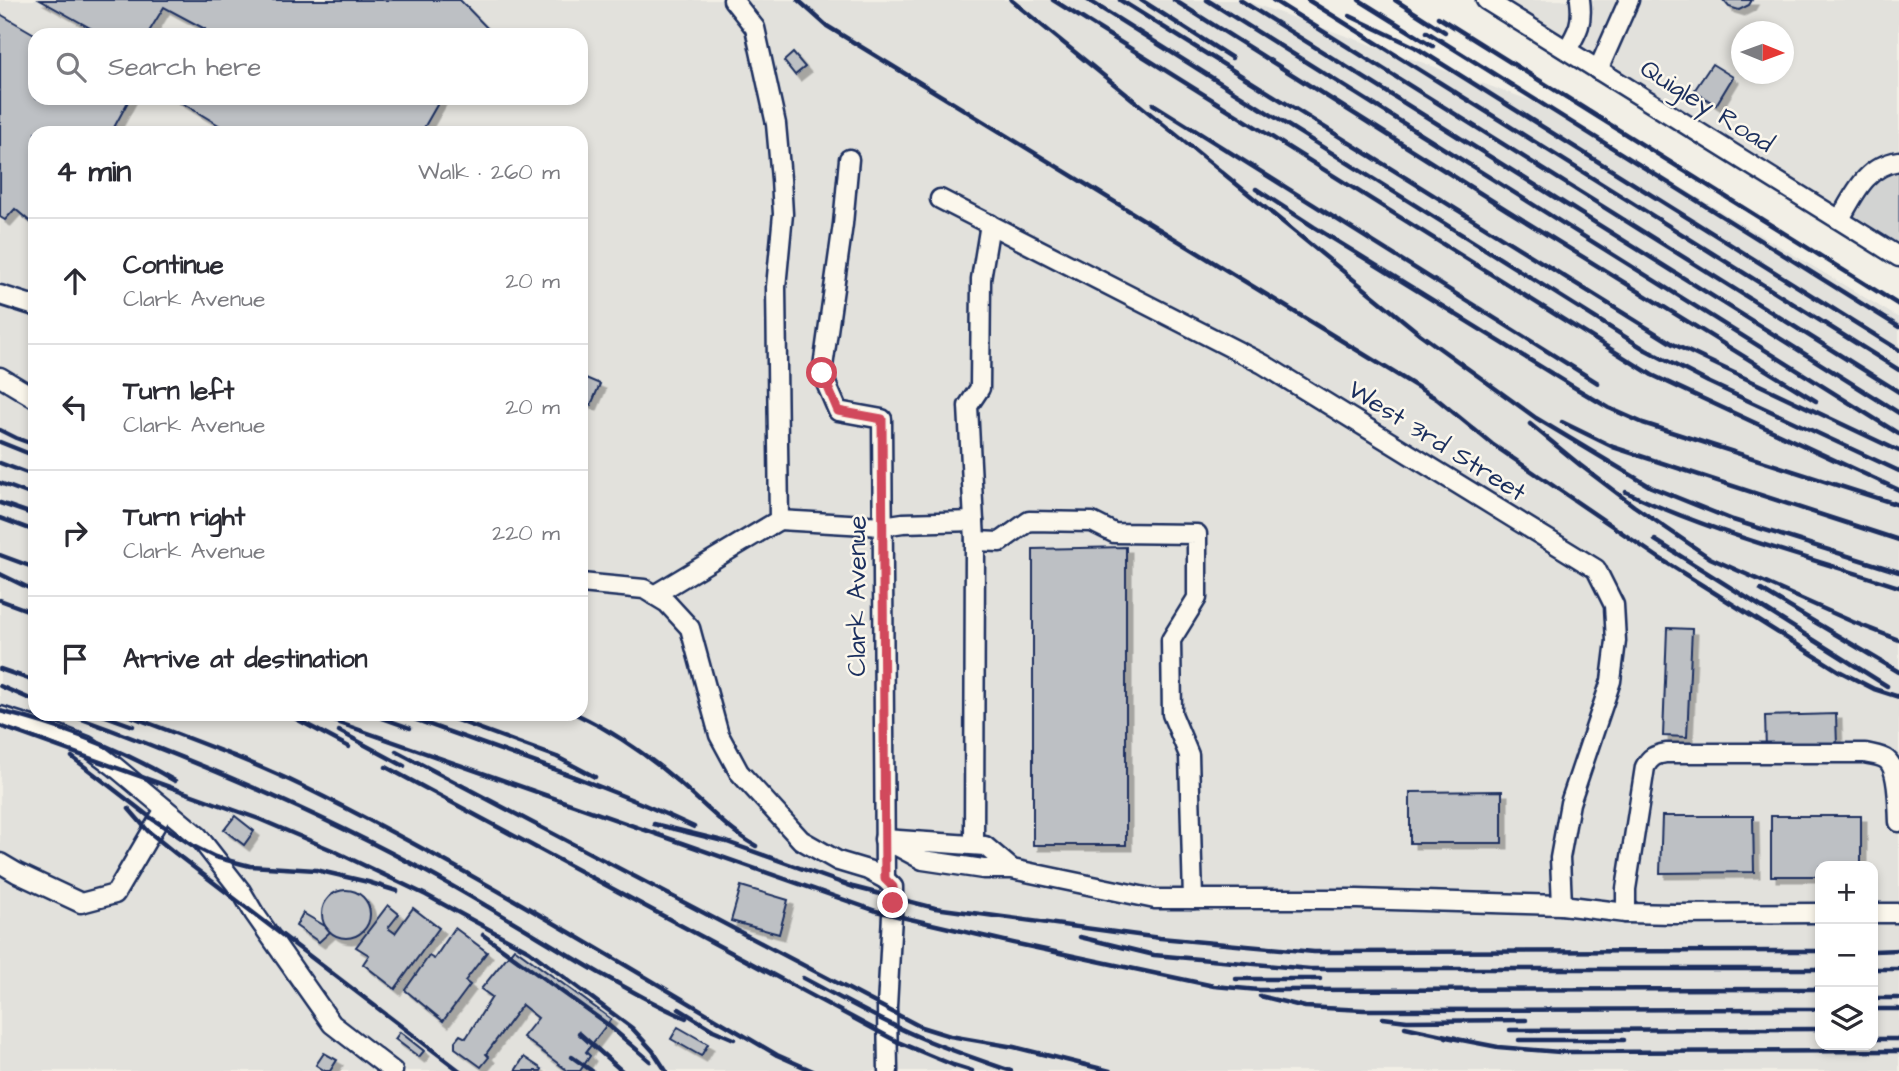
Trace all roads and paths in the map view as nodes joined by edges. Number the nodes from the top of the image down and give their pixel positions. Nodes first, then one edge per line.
1 (733, 0) edge
2 (1486, 0) edge
3 (1580, 0) edge
4 (1629, 0) edge
5 (1567, 50) junction
6 (1598, 69) junction
7 (849, 159) dead end
8 (1899, 161) edge
9 (940, 199) dead end
10 (1840, 219) junction
11 (990, 224) junction
12 (1899, 257) edge
13 (0, 295) edge
14 (28, 304) edge
15 (0, 377) edge
16 (28, 394) edge
17 (779, 520) junction
18 (974, 521) junction
19 (883, 526) junction
20 (975, 541) junction
21 (588, 584) edge
22 (654, 595) junction
23 (0, 716) edge
24 (165, 809) junction
25 (1899, 822) edge
26 (884, 839) junction
27 (974, 845) junction
28 (0, 863) edge
29 (1012, 869) junction
30 (885, 879) junction
31 (1193, 899) junction
32 (1562, 905) junction
33 (1626, 913) junction
34 (1815, 913) edge
35 (1878, 913) edge
36 (1899, 913) edge
37 (393, 1071) edge
38 (888, 1071) edge

1 - 17 street
2 - 5 street, Quigley Road
3 - 5 street
4 - 6 street
5 - 6 street, Quigley Road
6 - 10 street, Quigley Road
7 - 19 street, Clark Avenue
8 - 10 street
9 - 11 street, West 3rd Street
10 - 12 street, Quigley Road
11 - 18 street
11 - 32 street, West 3rd Street
13 - 14 street
15 - 16 street
17 - 19 street
17 - 22 street
18 - 19 street
18 - 20 street
19 - 26 street, Clark Avenue
20 - 27 street
20 - 31 street
21 - 22 street
22 - 30 street
23 - 24 street
24 - 28 street
24 - 37 street
25 - 33 street
26 - 27 street
26 - 29 street
26 - 30 street, Clark Avenue
27 - 29 street
29 - 31 street
30 - 38 street, Clark Avenue
31 - 32 street
32 - 33 street
33 - 34 street
35 - 36 street

